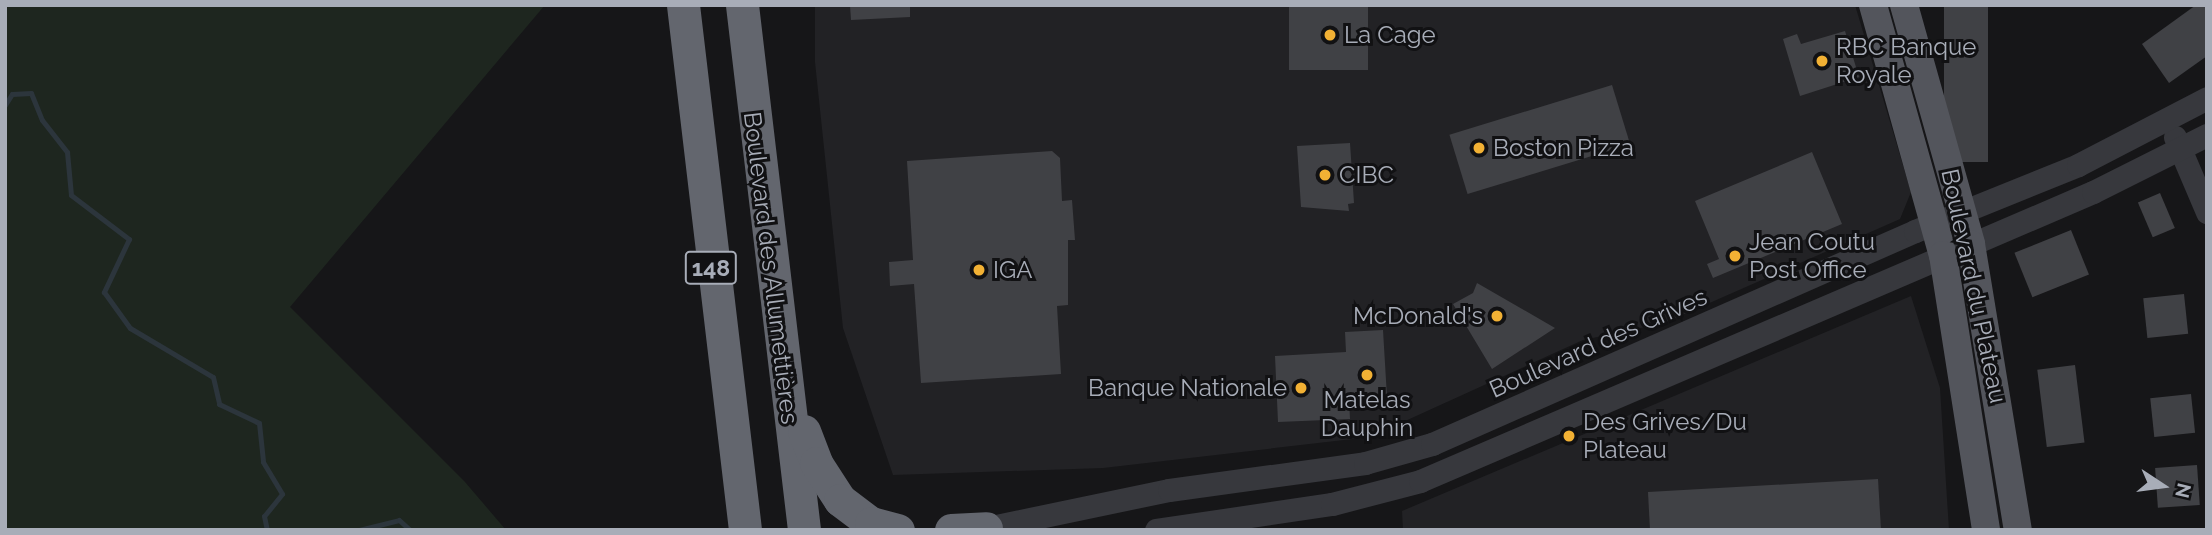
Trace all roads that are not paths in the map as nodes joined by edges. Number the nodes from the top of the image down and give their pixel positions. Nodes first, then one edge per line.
1 (683, 5) edge
2 (743, 5) edge
3 (1873, 5) edge
4 (1904, 5) edge
5 (2207, 98) edge
6 (2168, 120) junction
7 (2207, 135) edge
8 (2181, 150) junction
9 (1963, 212) junction
10 (2207, 212) edge
11 (1935, 223) junction
12 (1970, 244) junction
13 (1943, 255) junction
14 (783, 356) junction
15 (981, 529) edge
16 (745, 530) edge
17 (804, 530) edge
18 (898, 530) edge
19 (951, 530) edge
20 (1156, 530) edge
21 (1986, 530) edge
22 (2018, 530) edge

1 - 16 highway, 148
2 - 14 highway, Boulevard des Allumettières / 148
3 - 11 main road, Boulevard du Plateau
4 - 9 main road, Boulevard du Plateau
5 - 6 street, Boulevard des Grives
6 - 8 street
6 - 9 street, Boulevard des Grives
7 - 8 street
8 - 10 street
8 - 12 street
9 - 11 street, Boulevard des Grives
9 - 12 main road, Boulevard du Plateau
11 - 13 main road, Boulevard du Plateau
11 - 15 street, Boulevard des Grives
12 - 13 street
12 - 22 main road, Boulevard du Plateau
13 - 20 street
13 - 21 main road, Boulevard du Plateau
14 - 17 highway, Boulevard des Allumettières / 148
14 - 18 highway
15 - 19 highway

